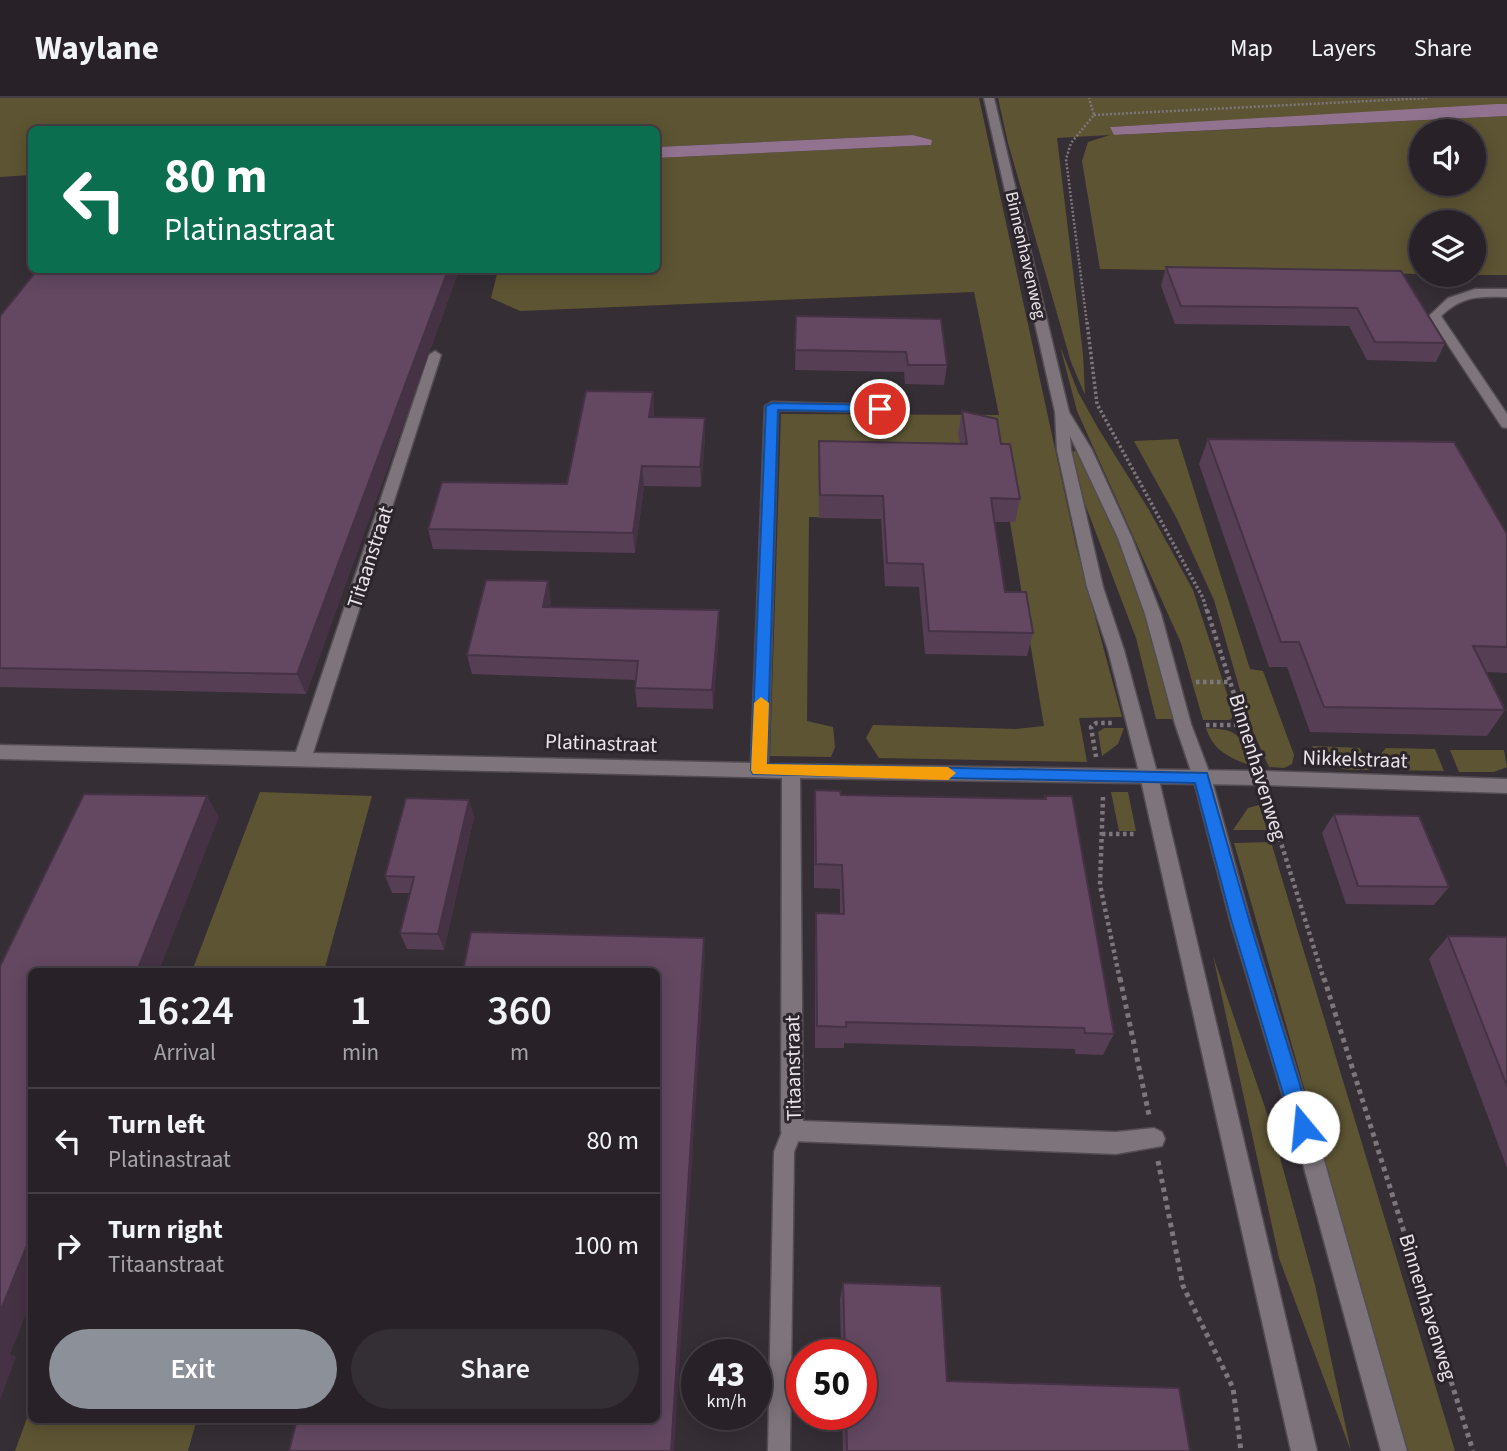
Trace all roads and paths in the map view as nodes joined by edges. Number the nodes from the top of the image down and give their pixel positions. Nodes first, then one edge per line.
1 (989, 98) edge
2 (1089, 98) edge
3 (1427, 98) edge
4 (1094, 115) junction
5 (1507, 292) edge
6 (435, 355) dead end
7 (880, 409) dead end
8 (1062, 412) junction
9 (1507, 424) edge
10 (1196, 682) dead end
11 (1231, 682) junction
12 (1102, 723) dead end
13 (0, 752) edge
14 (303, 758) junction
15 (759, 770) junction
16 (791, 771) junction
17 (1099, 775) junction
18 (1149, 776) junction
19 (1202, 777) junction
20 (1261, 778) junction
21 (1507, 786) edge
22 (1102, 834) junction
23 (1137, 834) dead end
24 (792, 1131) junction
25 (1154, 1139) junction
26 (779, 1451) edge
27 (1241, 1451) edge
28 (1304, 1451) edge
29 (1394, 1451) edge
30 (1473, 1451) edge

1 - 8 street, Binnenhavenweg
2 - 4 path
3 - 4 path
4 - 11 path, Binnenhavenweg
5 - 9 street
6 - 14 street, Titaanstraat
7 - 15 street
8 - 18 street, Binnenhavenweg
8 - 19 street, Binnenhavenweg
10 - 11 path
11 - 20 path, Binnenhavenweg
12 - 17 path
13 - 14 street, Platinastraat
14 - 15 street, Platinastraat
15 - 16 street, Platinastraat
16 - 17 street, Platinastraat
16 - 24 street, Titaanstraat
17 - 18 street, Platinastraat
17 - 22 path
18 - 19 street, Platinastraat
18 - 28 street, Binnenhavenweg
19 - 20 street, Nikkelstraat
19 - 29 street, Binnenhavenweg
20 - 21 street, Nikkelstraat
20 - 30 path, Binnenhavenweg
22 - 23 path
22 - 25 path
24 - 25 street, Titaanstraat
24 - 26 lane
25 - 27 path

